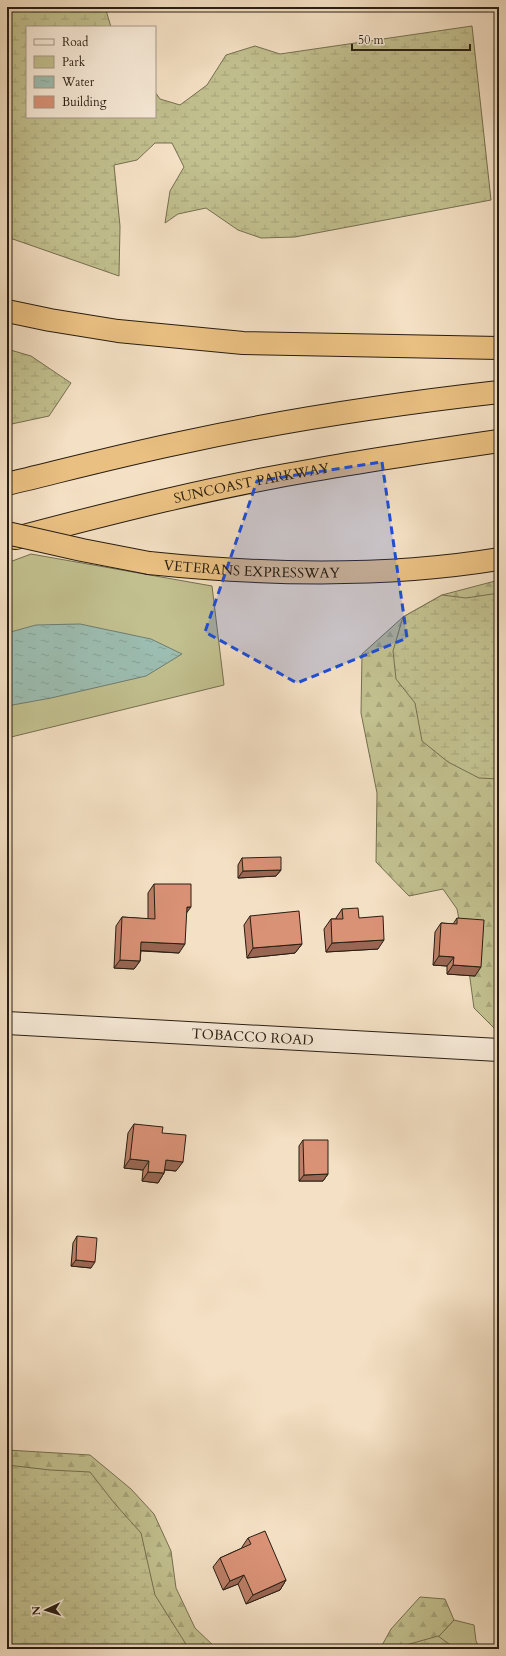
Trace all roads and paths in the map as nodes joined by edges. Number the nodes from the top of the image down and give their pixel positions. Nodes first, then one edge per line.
1 (7, 311) edge
2 (499, 348) edge
3 (499, 392) edge
4 (499, 442) edge
5 (7, 484) edge
6 (7, 533) edge
7 (7, 540) edge
8 (499, 559) edge
9 (7, 1023) edge
10 (499, 1050) edge

1 - 2 highway
3 - 5 highway
4 - 7 highway, SUNCOAST PARKWAY
6 - 8 highway, VETERANS EXPRESSWAY, bridge
9 - 10 street, TOBACCO ROAD

